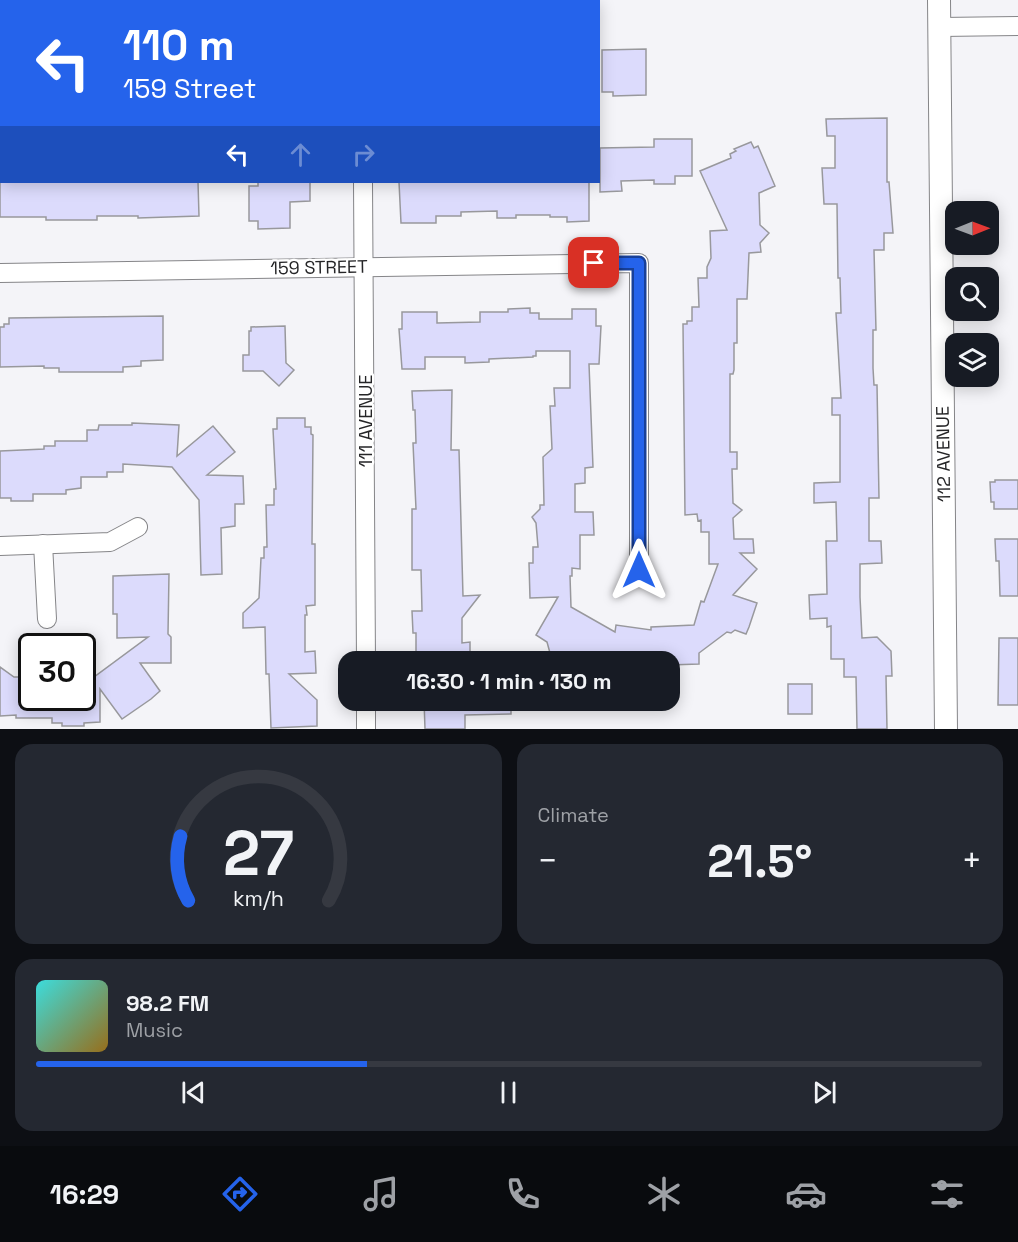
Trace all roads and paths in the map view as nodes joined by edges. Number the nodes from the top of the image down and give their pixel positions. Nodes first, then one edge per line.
1 (939, 0) edge
2 (1018, 26) edge
3 (939, 27) junction
4 (363, 183) edge
5 (364, 266) junction
6 (0, 273) edge
7 (138, 527) dead end
8 (43, 544) junction
9 (0, 546) edge
10 (639, 570) dead end
11 (47, 619) dead end
12 (366, 651) edge
13 (366, 711) edge
14 (366, 729) edge
15 (946, 729) edge

1 - 3 street, 112 AVENUE
2 - 3 street
3 - 15 street, 112 AVENUE
4 - 5 street, 111 AVENUE
5 - 6 street, 159 STREET
5 - 10 street, 159 STREET
5 - 12 street, 111 AVENUE
7 - 8 street
8 - 9 street
8 - 11 street
13 - 14 street

